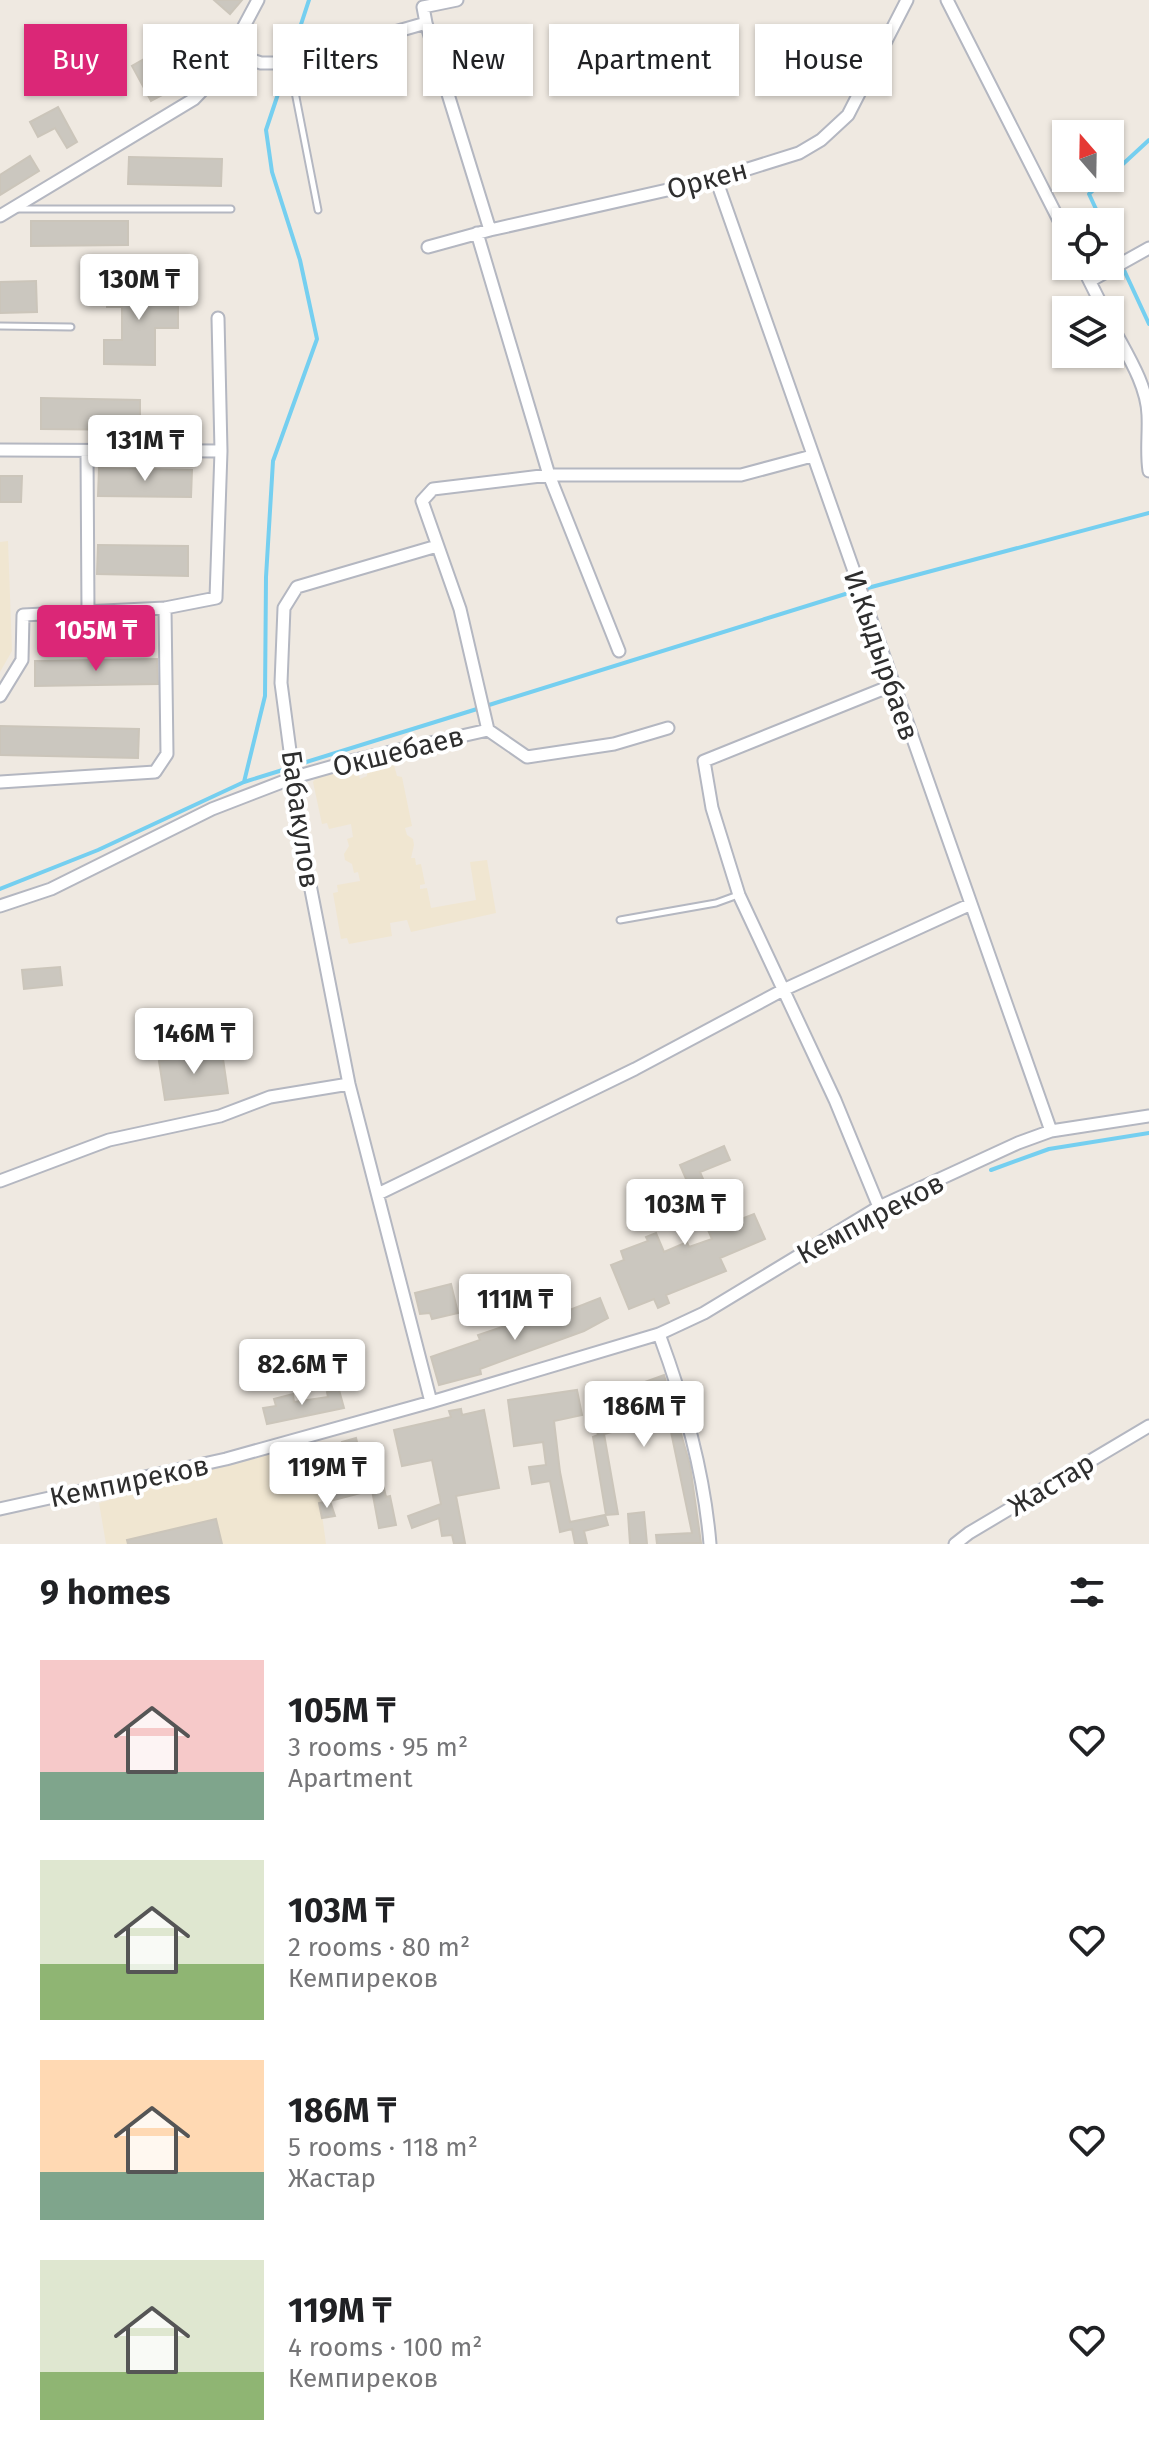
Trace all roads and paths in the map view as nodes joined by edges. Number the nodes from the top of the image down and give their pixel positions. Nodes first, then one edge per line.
1 (258, 0) edge
2 (457, 0) edge
3 (907, 0) edge
4 (947, 0) edge
5 (426, 23) junction
6 (245, 24) edge
7 (407, 28) edge
8 (197, 96) edge
9 (296, 96) edge
10 (716, 179) junction
11 (13, 208) junction
12 (1053, 208) edge
13 (231, 209) dead end
14 (318, 210) dead end
15 (0, 216) edge
16 (490, 230) junction
17 (477, 233) junction
18 (428, 247) dead end
19 (1149, 248) edge
20 (1090, 281) joint
21 (1097, 296) edge
22 (218, 318) dead end
23 (0, 326) edge
24 (71, 327) dead end
25 (1124, 350) edge
26 (0, 450) edge
27 (221, 451) junction
28 (87, 452) junction
29 (812, 456) junction
30 (1149, 471) edge
31 (549, 475) junction
32 (437, 546) junction
33 (165, 608) junction
34 (88, 611) junction
35 (619, 651) dead end
36 (893, 685) junction
37 (0, 696) edge
38 (668, 728) dead end
39 (488, 730) junction
40 (295, 777) junction
41 (0, 782) edge
42 (739, 895) junction
43 (969, 905) junction
44 (0, 906) edge
45 (620, 920) dead end
46 (783, 990) junction
47 (349, 1084) junction
48 (1149, 1116) edge
49 (1051, 1131) junction
50 (0, 1181) edge
51 (378, 1194) junction
52 (879, 1207) junction
53 (659, 1334) junction
54 (431, 1402) junction
55 (1149, 1426) edge
56 (0, 1509) edge
57 (710, 1544) edge
58 (955, 1544) edge

1 - 6 street
2 - 5 street
3 - 10 street, Оркен
4 - 12 street
5 - 7 street
5 - 16 street
8 - 11 street
9 - 14 lane
10 - 16 street, Оркен
10 - 29 street, И.Кыдырбаев
11 - 13 lane
11 - 15 street
16 - 17 street, Оркен
17 - 18 street, Оркен
17 - 31 street
19 - 20 street
20 - 21 street
22 - 27 street
23 - 24 lane
25 - 30 street
26 - 28 street
27 - 28 street
27 - 33 street
28 - 34 street
29 - 31 street
29 - 36 street, И.Кыдырбаев
31 - 32 street
31 - 35 street
32 - 39 street
32 - 40 street, Бабакулов
33 - 34 street
33 - 41 street
34 - 37 street
36 - 42 street
36 - 43 street, И.Кыдырбаев
38 - 39 street, Окшебаев
39 - 40 street, Окшебаев
40 - 44 street, Окшебаев
40 - 47 street, Бабакулов
42 - 45 lane
42 - 46 street
43 - 46 street
43 - 49 street, И.Кыдырбаев
46 - 51 street
46 - 52 street
47 - 50 street
47 - 51 street, Бабакулов
48 - 49 street, Кемпиреков
49 - 52 street, Кемпиреков
51 - 54 street, Бабакулов
52 - 53 street, Кемпиреков
53 - 54 street, Кемпиреков
53 - 57 street
54 - 56 street, Кемпиреков
55 - 58 street, Жастар

